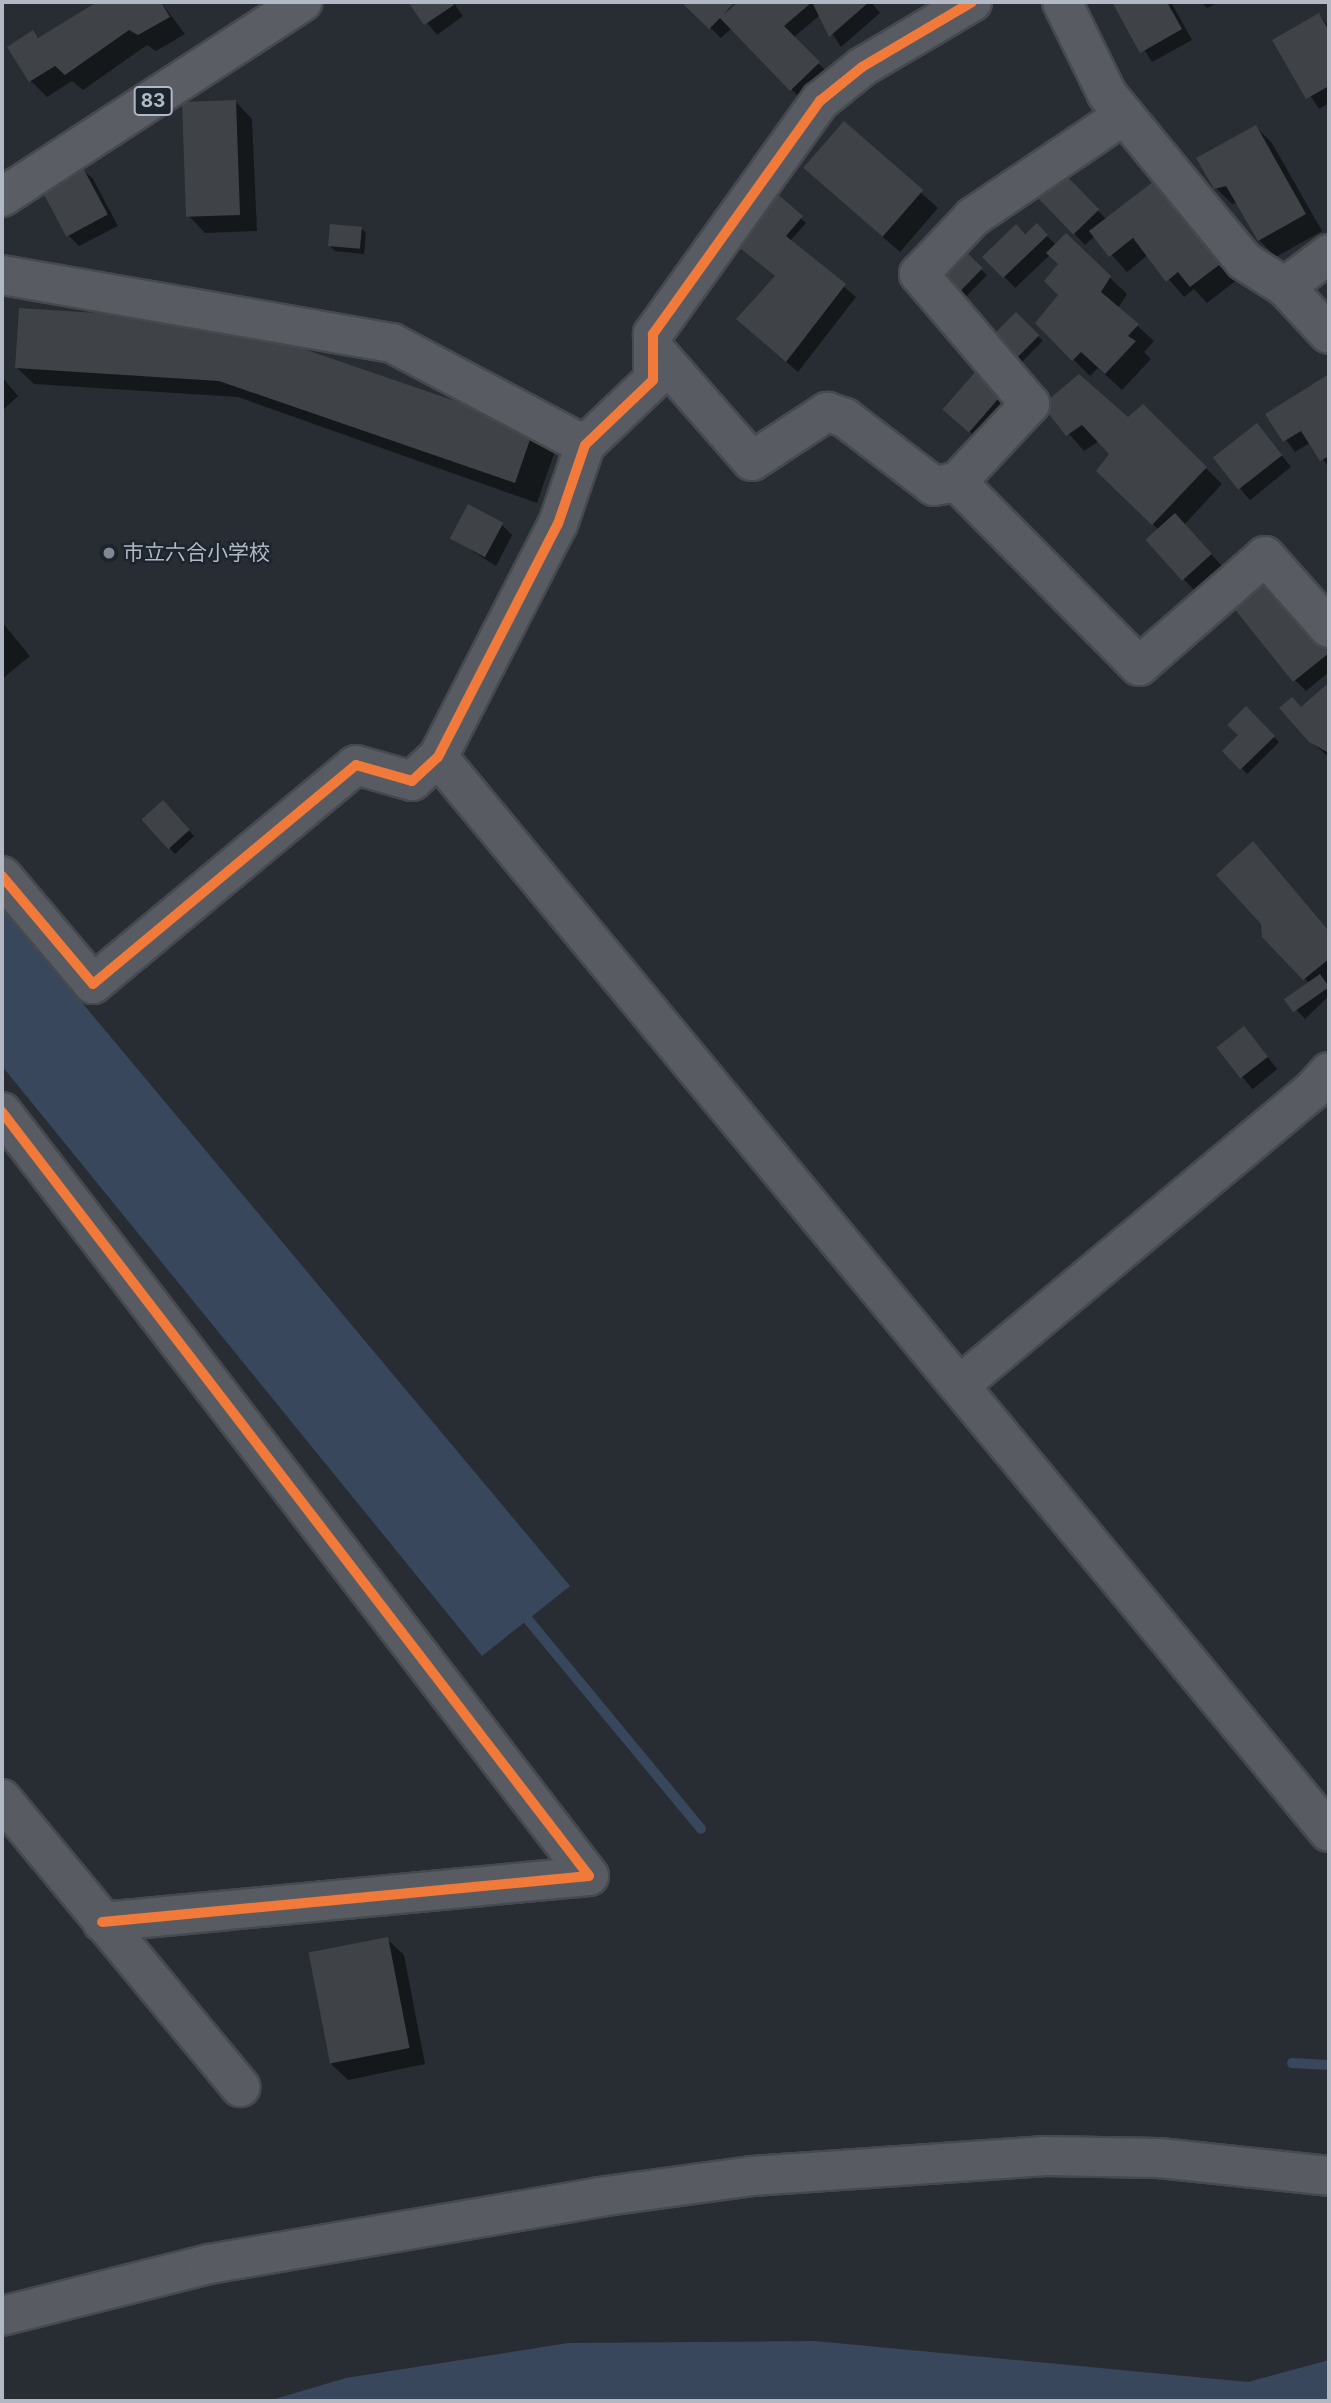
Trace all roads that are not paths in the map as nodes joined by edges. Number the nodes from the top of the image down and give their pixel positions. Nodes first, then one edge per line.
1 (302, 2) edge
2 (972, 2) edge
3 (1062, 2) edge
4 (1125, 115) junction
5 (2, 197) edge
6 (1329, 254) edge
7 (2, 275) edge
8 (1285, 287) junction
9 (1329, 334) edge
10 (653, 348) junction
11 (585, 445) junction
12 (957, 482) junction
13 (1329, 628) edge
14 (438, 757) junction
15 (2, 876) edge
16 (1329, 1072) edge
17 (2, 1112) edge
18 (960, 1385) junction
19 (2, 1799) edge
20 (1329, 1832) edge
21 (102, 1922) junction
22 (240, 2087) dead end
23 (1329, 2176) edge
24 (2, 2316) edge

1 - 5 main road, 83
2 - 10 street
3 - 4 street
4 - 8 street
4 - 12 street
6 - 8 street
7 - 11 street
8 - 9 street
10 - 11 street
10 - 12 street
11 - 14 street
12 - 13 street
14 - 15 street
14 - 18 street
16 - 18 street
17 - 21 street
18 - 20 street
19 - 21 street
21 - 22 street
23 - 24 street

